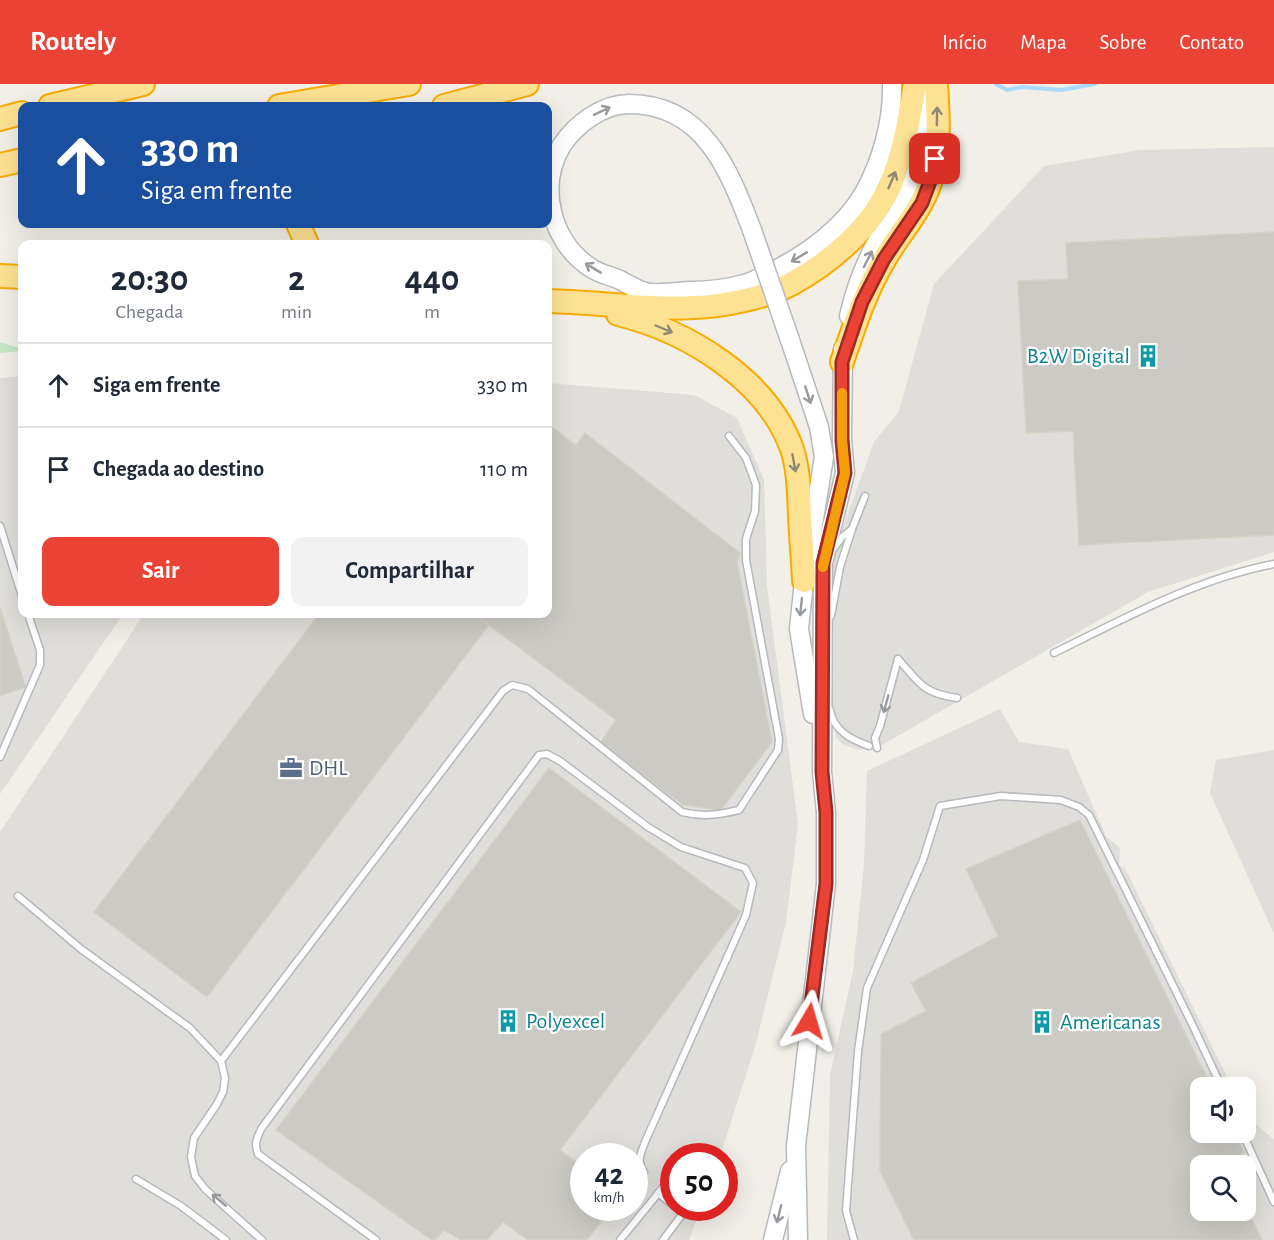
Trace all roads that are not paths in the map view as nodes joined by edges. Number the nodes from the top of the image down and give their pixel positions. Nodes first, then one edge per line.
1 (143, 84) edge
2 (410, 84) edge
3 (527, 84) edge
4 (892, 84) edge
5 (917, 84) edge
6 (936, 84) edge
7 (67, 102) edge
8 (303, 102) edge
9 (459, 102) edge
10 (18, 115) edge
11 (0, 119) edge
12 (18, 161) edge
13 (0, 165) edge
14 (552, 167) edge
15 (552, 213) edge
16 (0, 276) edge
17 (18, 277) edge
18 (552, 287) edge
19 (646, 292) junction
20 (557, 301) edge
21 (842, 362) junction
22 (729, 436) dead end
23 (865, 496) dead end
24 (0, 526) edge
25 (852, 529) junction
26 (823, 563) junction
27 (1274, 564) edge
28 (804, 581) junction
29 (18, 583) edge
30 (29, 618) edge
31 (1054, 653) dead end
32 (957, 698) dead end
33 (869, 746) dead end
34 (877, 748) dead end
35 (0, 757) edge
36 (822, 772) junction
37 (18, 896) dead end
38 (221, 1060) junction
39 (1216, 1077) edge
40 (645, 1143) edge
41 (1247, 1143) edge
42 (796, 1146) junction
43 (136, 1179) dead end
44 (660, 1191) edge
45 (658, 1193) joint
46 (1274, 1202) edge
47 (678, 1221) edge
48 (226, 1240) edge
49 (262, 1240) edge
50 (376, 1240) edge
51 (620, 1240) edge
52 (663, 1240) edge
53 (773, 1240) edge
54 (798, 1240) edge
55 (854, 1240) edge

1 - 7 highway
2 - 8 highway
3 - 9 highway
4 -> 19 main road
20 -> 5 highway
21 -> 5 main road
21 -> 6 highway
10 - 11 highway
12 - 13 highway
14 -> 28 main road, bridge
19 -> 15 main road, bridge
16 - 17 highway
18 - 19 highway
20 -> 28 highway
21 - 26 main road
22 - 38 lane
23 - 25 lane
24 - 29 lane
25 - 26 lane
25 - 33 lane
26 - 36 main road
27 - 31 lane
28 -> 36 main road
30 - 35 lane
32 -> 34 lane
36 - 42 main road
37 - 38 lane
49 -> 38 lane
39 - 55 lane
40 - 50 lane
41 - 46 lane
42 -> 53 main road
42 - 54 main road
43 - 48 lane
44 - 45 lane
45 - 51 lane
47 - 52 lane

